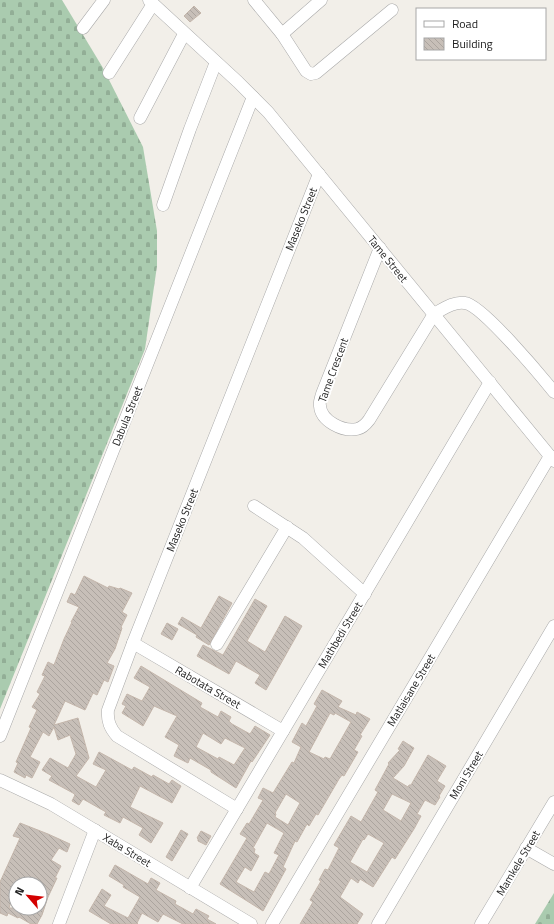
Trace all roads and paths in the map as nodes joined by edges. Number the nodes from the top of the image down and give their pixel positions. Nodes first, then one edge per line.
1 (104, 0) edge
2 (254, 0) edge
3 (321, 0) edge
4 (151, 2) edge
5 (392, 10) dead end
6 (83, 28) dead end
7 (184, 34) junction
8 (282, 34) junction
9 (216, 62) junction
10 (109, 73) dead end
11 (253, 96) junction
12 (140, 118) dead end
13 (319, 174) junction
14 (163, 205) dead end
15 (380, 248) junction
16 (434, 314) junction
17 (490, 382) junction
18 (554, 392) edge
19 (552, 459) edge
20 (254, 506) dead end
21 (287, 527) junction
22 (364, 594) junction
23 (554, 626) edge
24 (134, 643) junction
25 (217, 644) dead end
26 (283, 731) junction
27 (0, 736) edge
28 (0, 780) edge
29 (554, 802) edge
30 (237, 809) junction
31 (95, 830) junction
32 (526, 848) junction
33 (554, 864) edge
34 (190, 888) junction
35 (60, 924) edge
36 (251, 924) edge
37 (272, 924) edge
38 (378, 924) edge
39 (481, 924) edge

1 - 6 street
2 - 8 street
3 - 8 street
4 - 7 street, Tame Street
4 - 10 street, Tame Street
5 - 8 street
7 - 9 street, Tame Street
7 - 12 street
9 - 11 street, Tame Street
9 - 14 street
11 - 13 street, Tame Street
11 - 27 street, Dabula Street
13 - 15 street, Tame Street
13 - 24 street, Maseko Street
15 - 16 street, Tame Street
15 - 16 street, Tame Crescent
16 - 17 street, Tame Street
16 - 18 street
17 - 19 street, Tame Street
17 - 22 street, Mathbedi Street
19 - 37 street, Matlaisane Street
20 - 21 street
21 - 22 street
21 - 25 street
22 - 26 street, Mathbedi Street
23 - 38 street, Moni Street
24 - 26 street, Rabotata Street
24 - 30 street, Maseko Street
26 - 30 street, Mathbedi Street
28 - 31 street, Xaba Street
29 - 32 street, Mamkele Street
30 - 34 street, Mathbedi Street
31 - 34 street, Xaba Street
31 - 35 street
32 - 33 street
32 - 39 street, Mamkele Street
34 - 36 street, Xaba Street

